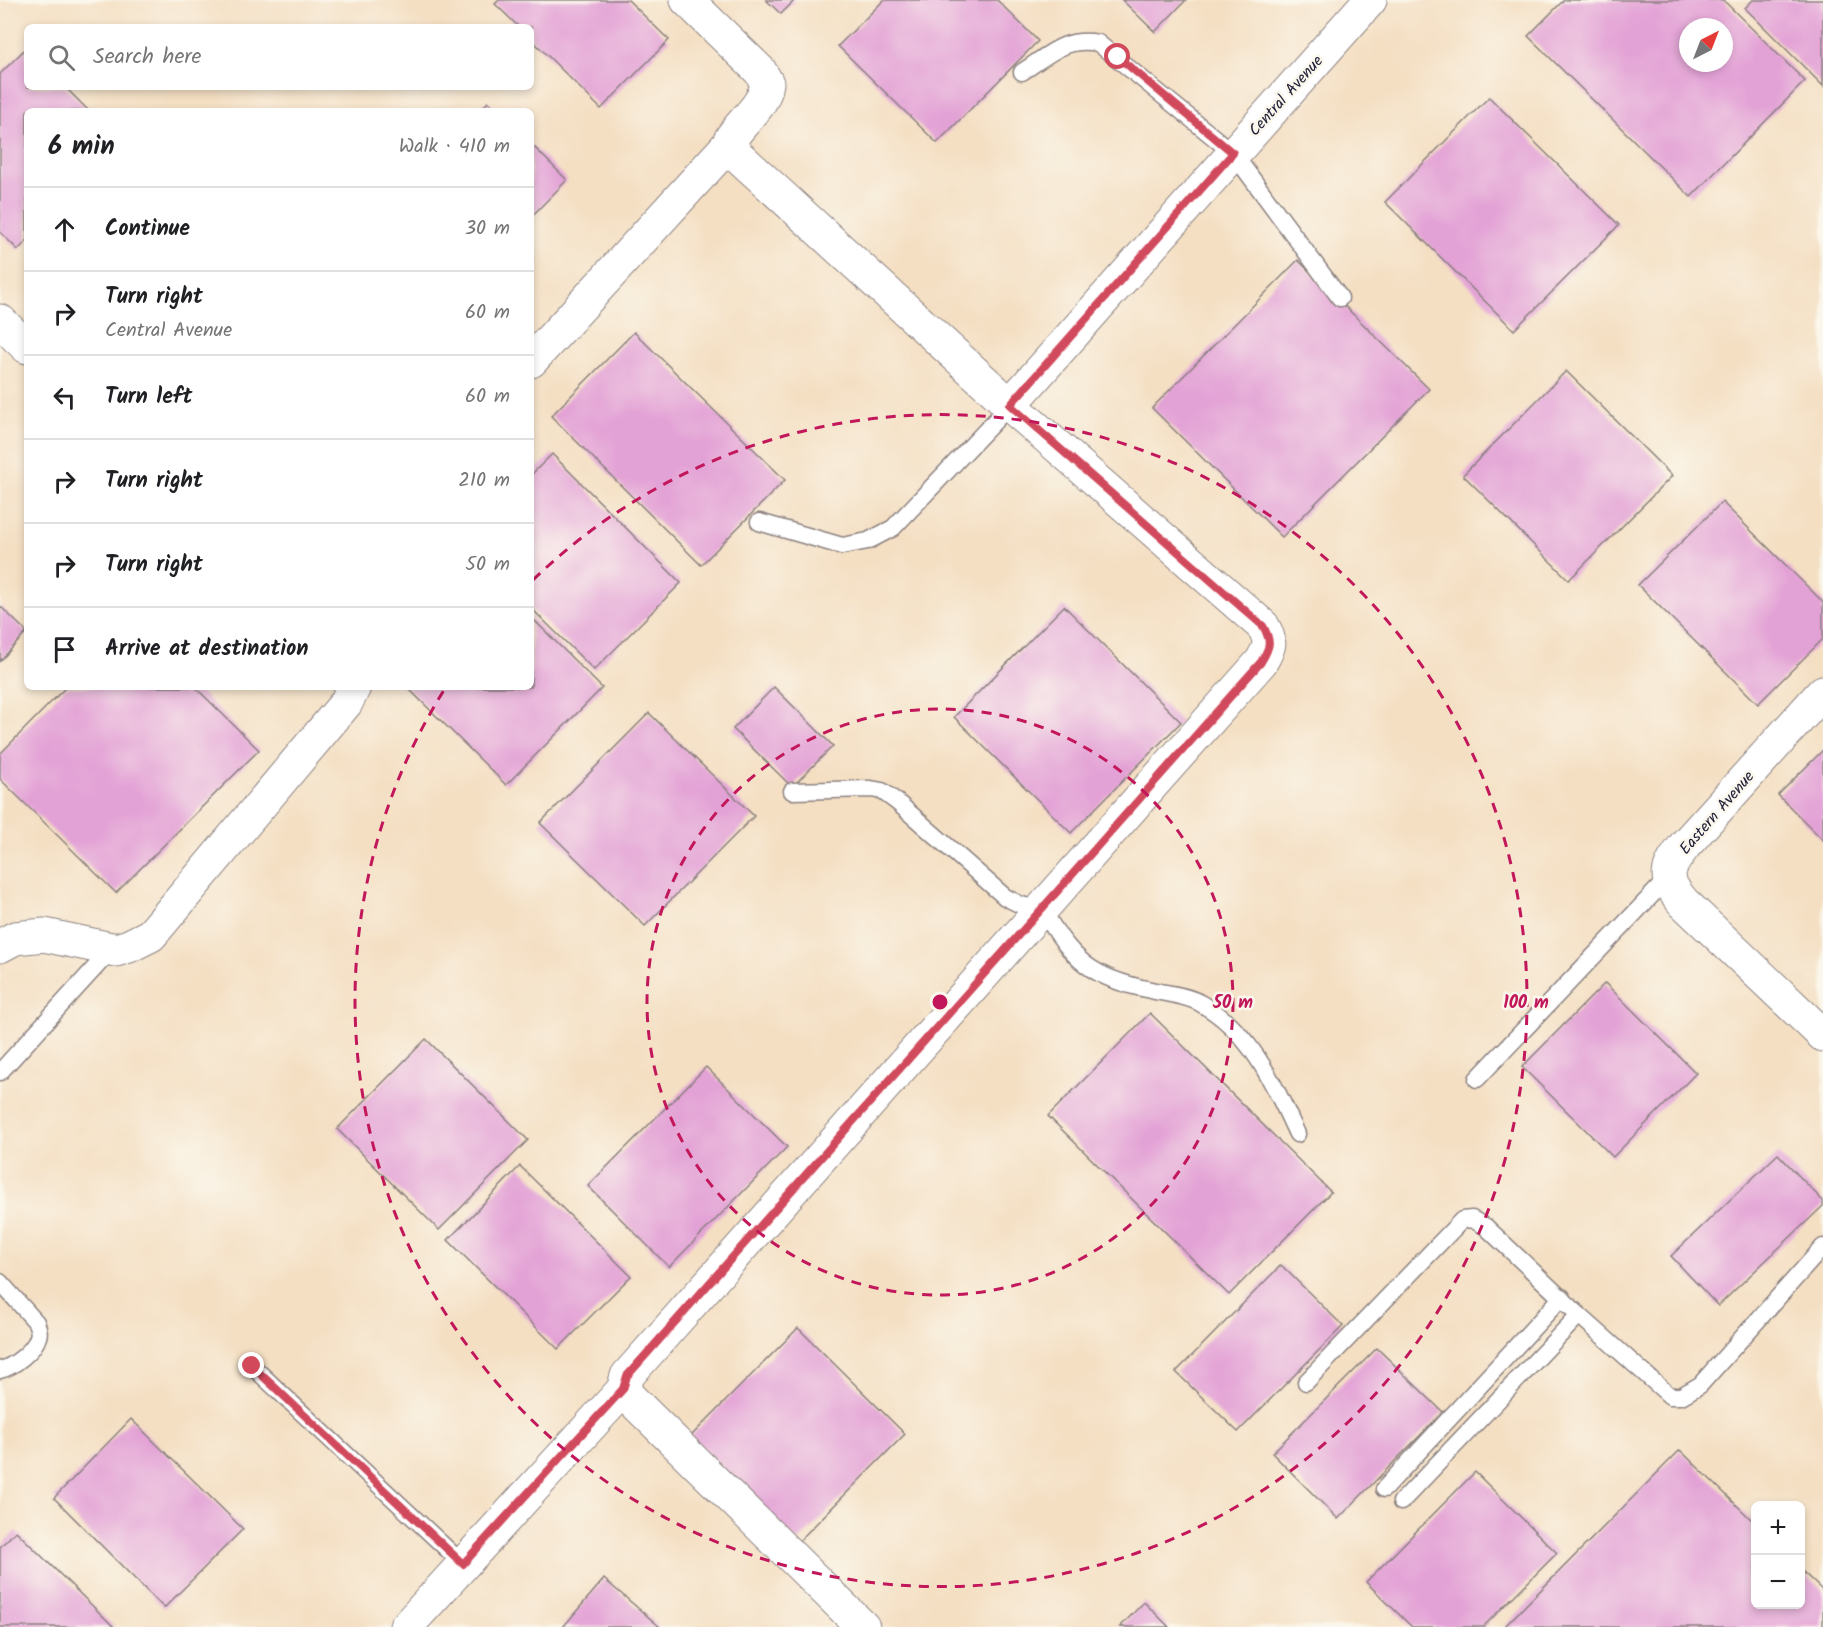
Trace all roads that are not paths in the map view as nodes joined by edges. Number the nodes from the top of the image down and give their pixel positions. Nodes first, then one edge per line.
1 (687, 0) edge
2 (1370, 0) edge
3 (1022, 72) dead end
4 (729, 144) junction
5 (1233, 153) junction
6 (1340, 298) dead end
7 (534, 358) edge
8 (1010, 405) junction
9 (759, 522) dead end
10 (353, 690) edge
11 (1823, 692) edge
12 (792, 791) dead end
13 (1668, 878) junction
14 (1042, 909) junction
15 (0, 946) edge
16 (112, 949) junction
17 (1823, 1035) edge
18 (0, 1072) edge
19 (1477, 1079) dead end
20 (1297, 1134) dead end
21 (1823, 1247) edge
22 (0, 1282) edge
23 (1562, 1297) junction
24 (1579, 1315) junction
25 (252, 1366) dead end
26 (0, 1370) edge
27 (1306, 1382) dead end
28 (623, 1389) junction
29 (1384, 1489) dead end
30 (1401, 1502) dead end
31 (463, 1564) junction
32 (406, 1627) edge
33 (863, 1627) edge

1 - 4 street
2 - 5 street, Central Avenue
3 - 5 lane
4 - 7 street
4 - 8 street
5 - 6 lane
5 - 8 street, Central Avenue
8 - 9 lane
8 - 14 street
10 - 16 street
11 - 13 street, Eastern Avenue
12 - 14 lane
13 - 17 street
13 - 19 lane
14 - 20 lane
14 - 28 street
15 - 16 street
16 - 18 lane
21 - 24 lane
22 - 26 lane
23 - 24 lane
23 - 27 lane
23 - 29 lane
24 - 30 lane
25 - 31 lane
28 - 31 street
28 - 33 street
31 - 32 street

